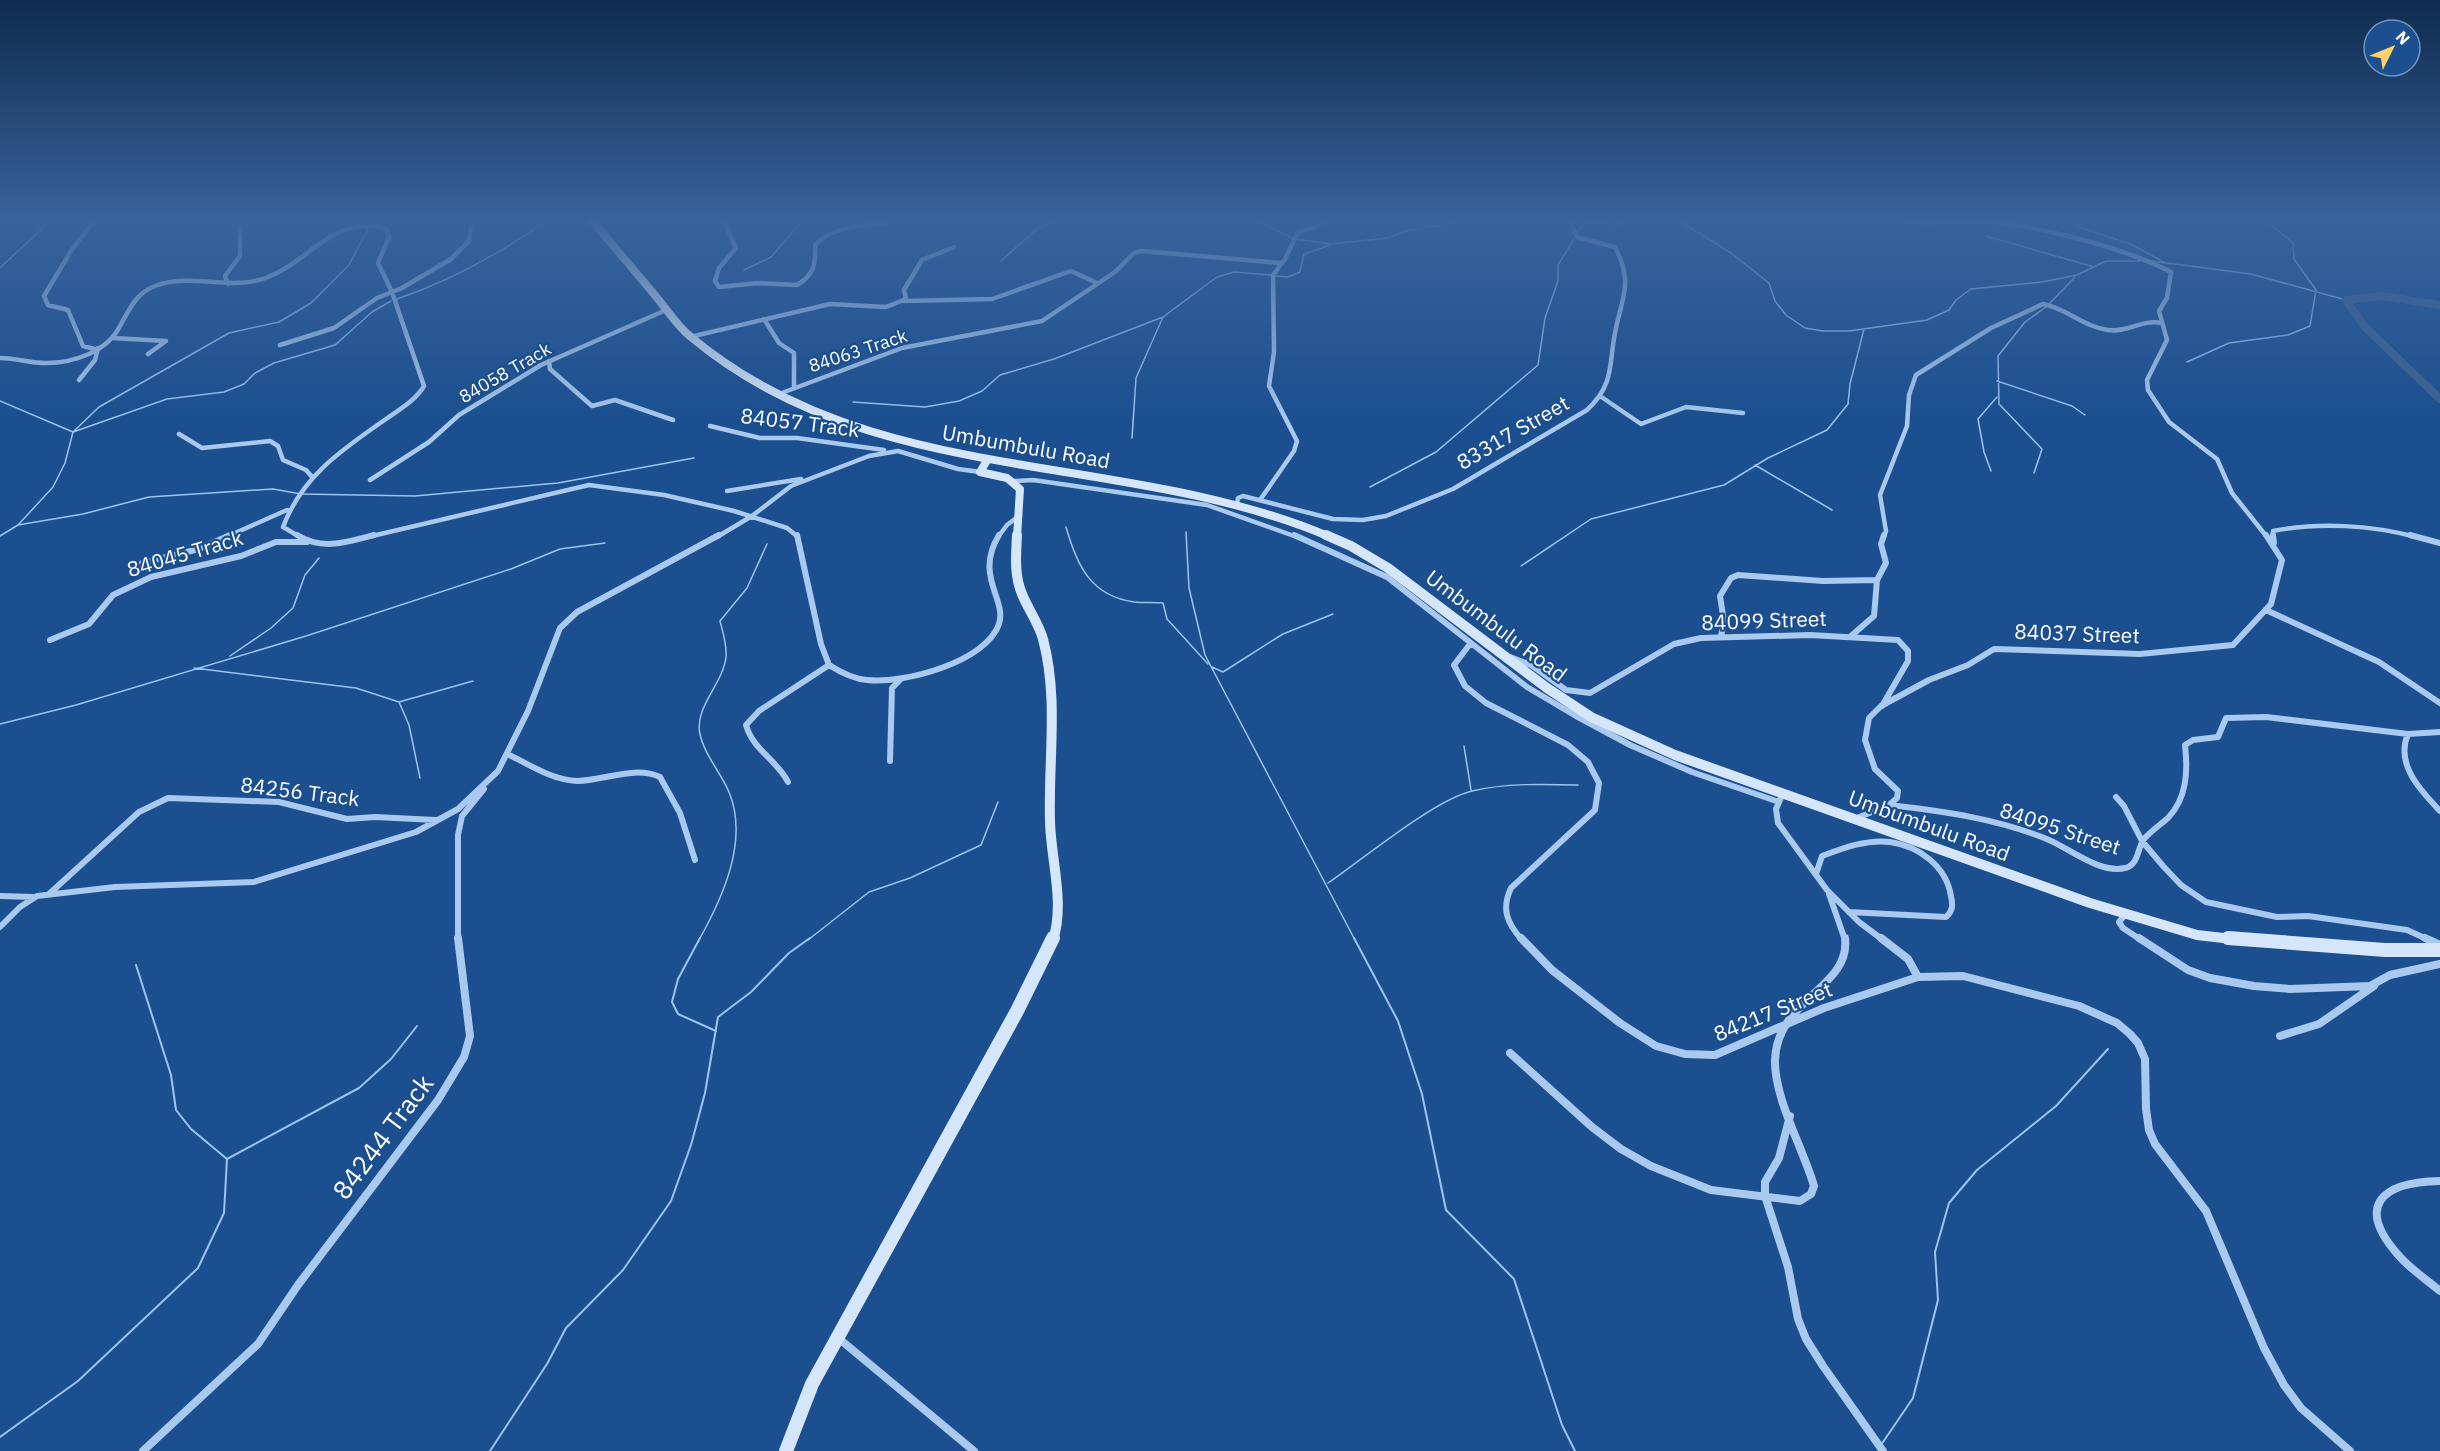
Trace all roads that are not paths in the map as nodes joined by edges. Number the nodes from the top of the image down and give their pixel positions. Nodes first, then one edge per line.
1 (48, 287) edge
2 (157, 287) edge
3 (390, 287) edge
4 (402, 287) edge
5 (647, 287) edge
6 (906, 287) edge
7 (1028, 287) edge
8 (1092, 287) edge
9 (1271, 287) edge
10 (1624, 287) edge
11 (2169, 287) edge
12 (392, 292) junction
13 (903, 301) junction
14 (666, 310) junction
15 (764, 319) junction
16 (2162, 323) junction
17 (690, 337) junction
18 (113, 338) junction
19 (280, 345) dead end
20 (98, 348) junction
21 (148, 354) dead end
22 (0, 358) edge
23 (549, 361) junction
24 (79, 380) dead end
25 (794, 386) junction
26 (779, 394) junction
27 (1600, 396) junction
28 (1743, 412) dead end
29 (673, 420) dead end
30 (710, 426) dead end
31 (179, 434) dead end
32 (887, 451) junction
33 (988, 459) junction
34 (980, 472) junction
35 (814, 477) junction
36 (313, 478) junction
37 (370, 480) dead end
38 (1014, 481) junction
39 (727, 491) dead end
40 (1260, 500) junction
41 (1240, 508) junction
42 (288, 510) junction
43 (1020, 514) junction
44 (752, 516) junction
45 (310, 543) junction
46 (2440, 543) edge
47 (2275, 547) junction
48 (142, 563) dead end
49 (1391, 575) junction
50 (1877, 580) junction
51 (2266, 610) junction
52 (1721, 636) junction
53 (1851, 636) junction
54 (50, 640) dead end
55 (1470, 644) junction
56 (1505, 656) junction
57 (829, 665) junction
58 (905, 676) junction
59 (2440, 703) edge
60 (1881, 706) junction
61 (2440, 732) edge
62 (2408, 734) junction
63 (507, 754) junction
64 (891, 761) dead end
65 (788, 782) dead end
66 (487, 784) junction
67 (1781, 797) junction
68 (2116, 797) dead end
69 (1889, 805) junction
70 (2440, 811) edge
71 (1857, 818) junction
72 (438, 820) junction
73 (2142, 840) junction
74 (695, 860) dead end
75 (1816, 874) junction
76 (1827, 890) junction
77 (49, 894) junction
78 (0, 896) edge
79 (37, 897) junction
80 (1849, 912) junction
81 (2126, 914) junction
82 (0, 927) edge
83 (2440, 945) edge
84 (2440, 950) edge
85 (2440, 964) edge
86 (1918, 977) junction
87 (2375, 985) junction
88 (1784, 1027) junction
89 (2280, 1036) dead end
90 (1510, 1053) dead end
91 (1790, 1115) junction
92 (2440, 1181) edge
93 (1765, 1196) junction
94 (2440, 1291) edge
95 (837, 1336) junction
96 (786, 1448) edge
97 (143, 1451) edge
98 (974, 1451) edge
99 (1883, 1451) edge
100 (2349, 1451) edge

1 - 20 street
2 - 18 street
3 - 12 street
4 - 12 street
5 - 14 main road, Umbumbulu Road
6 - 13 street
7 - 13 street
8 - 25 street, 84063 Track
9 - 40 street
10 - 27 street, 83317 Street
11 - 16 street
12 - 19 street
12 - 36 street
13 - 15 street
14 - 17 main road, Umbumbulu Road
14 - 23 street, 84058 Track
15 - 17 street
15 - 25 street
16 - 47 street
16 - 50 street
17 - 26 main road, Umbumbulu Road
18 - 20 street
18 - 21 street
20 - 22 street
20 - 24 street
23 - 29 street
23 - 37 street, 84058 Track
25 - 26 street, 84063 Track
26 - 33 main road, Umbumbulu Road
27 - 28 street
27 - 40 street, 83317 Street
30 - 32 street, 84057 Track
31 - 36 street
32 - 34 street, 84057 Track
32 - 35 street
33 - 34 main road
33 - 41 main road, Umbumbulu Road
34 - 38 main road
35 - 39 street
35 - 44 street
36 - 42 street
38 - 41 street
38 - 43 main road
40 - 41 street, 83317 Street
41 - 49 main road, Umbumbulu Road
42 - 45 street
42 - 48 street
43 - 58 street
43 - 95 main road
44 - 45 street, 84045 Track
44 - 57 street, 84045 Track
44 - 63 street
45 - 54 street, 84045 Track
46 - 47 street
47 - 51 street
49 - 55 street
49 - 56 main road, Umbumbulu Road
50 - 52 street
50 - 53 street
51 - 59 street
51 - 60 street, 84037 Street
52 - 53 street, 84099 Street
52 - 56 street, 84099 Street
53 - 60 street, 84099 Street
55 - 67 street
55 - 88 street, 84217 Street
56 - 67 main road, Umbumbulu Road
57 - 58 street
57 - 65 street
58 - 64 street
60 - 69 street
61 - 62 street
62 - 70 street
62 - 73 street, 84095 Street
63 - 66 street
63 - 74 street
66 - 72 street
66 - 97 street, 84244 Track
67 - 71 main road, Umbumbulu Road
67 - 75 street
68 - 73 street
69 - 71 street
69 - 73 street, 84095 Street
71 - 81 main road, Umbumbulu Road
72 - 77 street
72 - 77 street, 84256 Track
73 - 83 street
75 - 76 street
75 - 80 street
76 - 80 street
76 - 88 street
77 - 79 street
78 - 79 street
79 - 82 street
80 - 86 street
81 - 84 main road, Umbumbulu Road
81 - 87 street
85 - 87 street
86 - 88 street, 84217 Street
86 - 100 street, 84217 Street
87 - 89 street
88 - 91 street
90 - 93 street
91 - 93 street
91 - 93 street
92 - 94 street
93 - 99 street
95 - 96 main road
95 - 98 street

